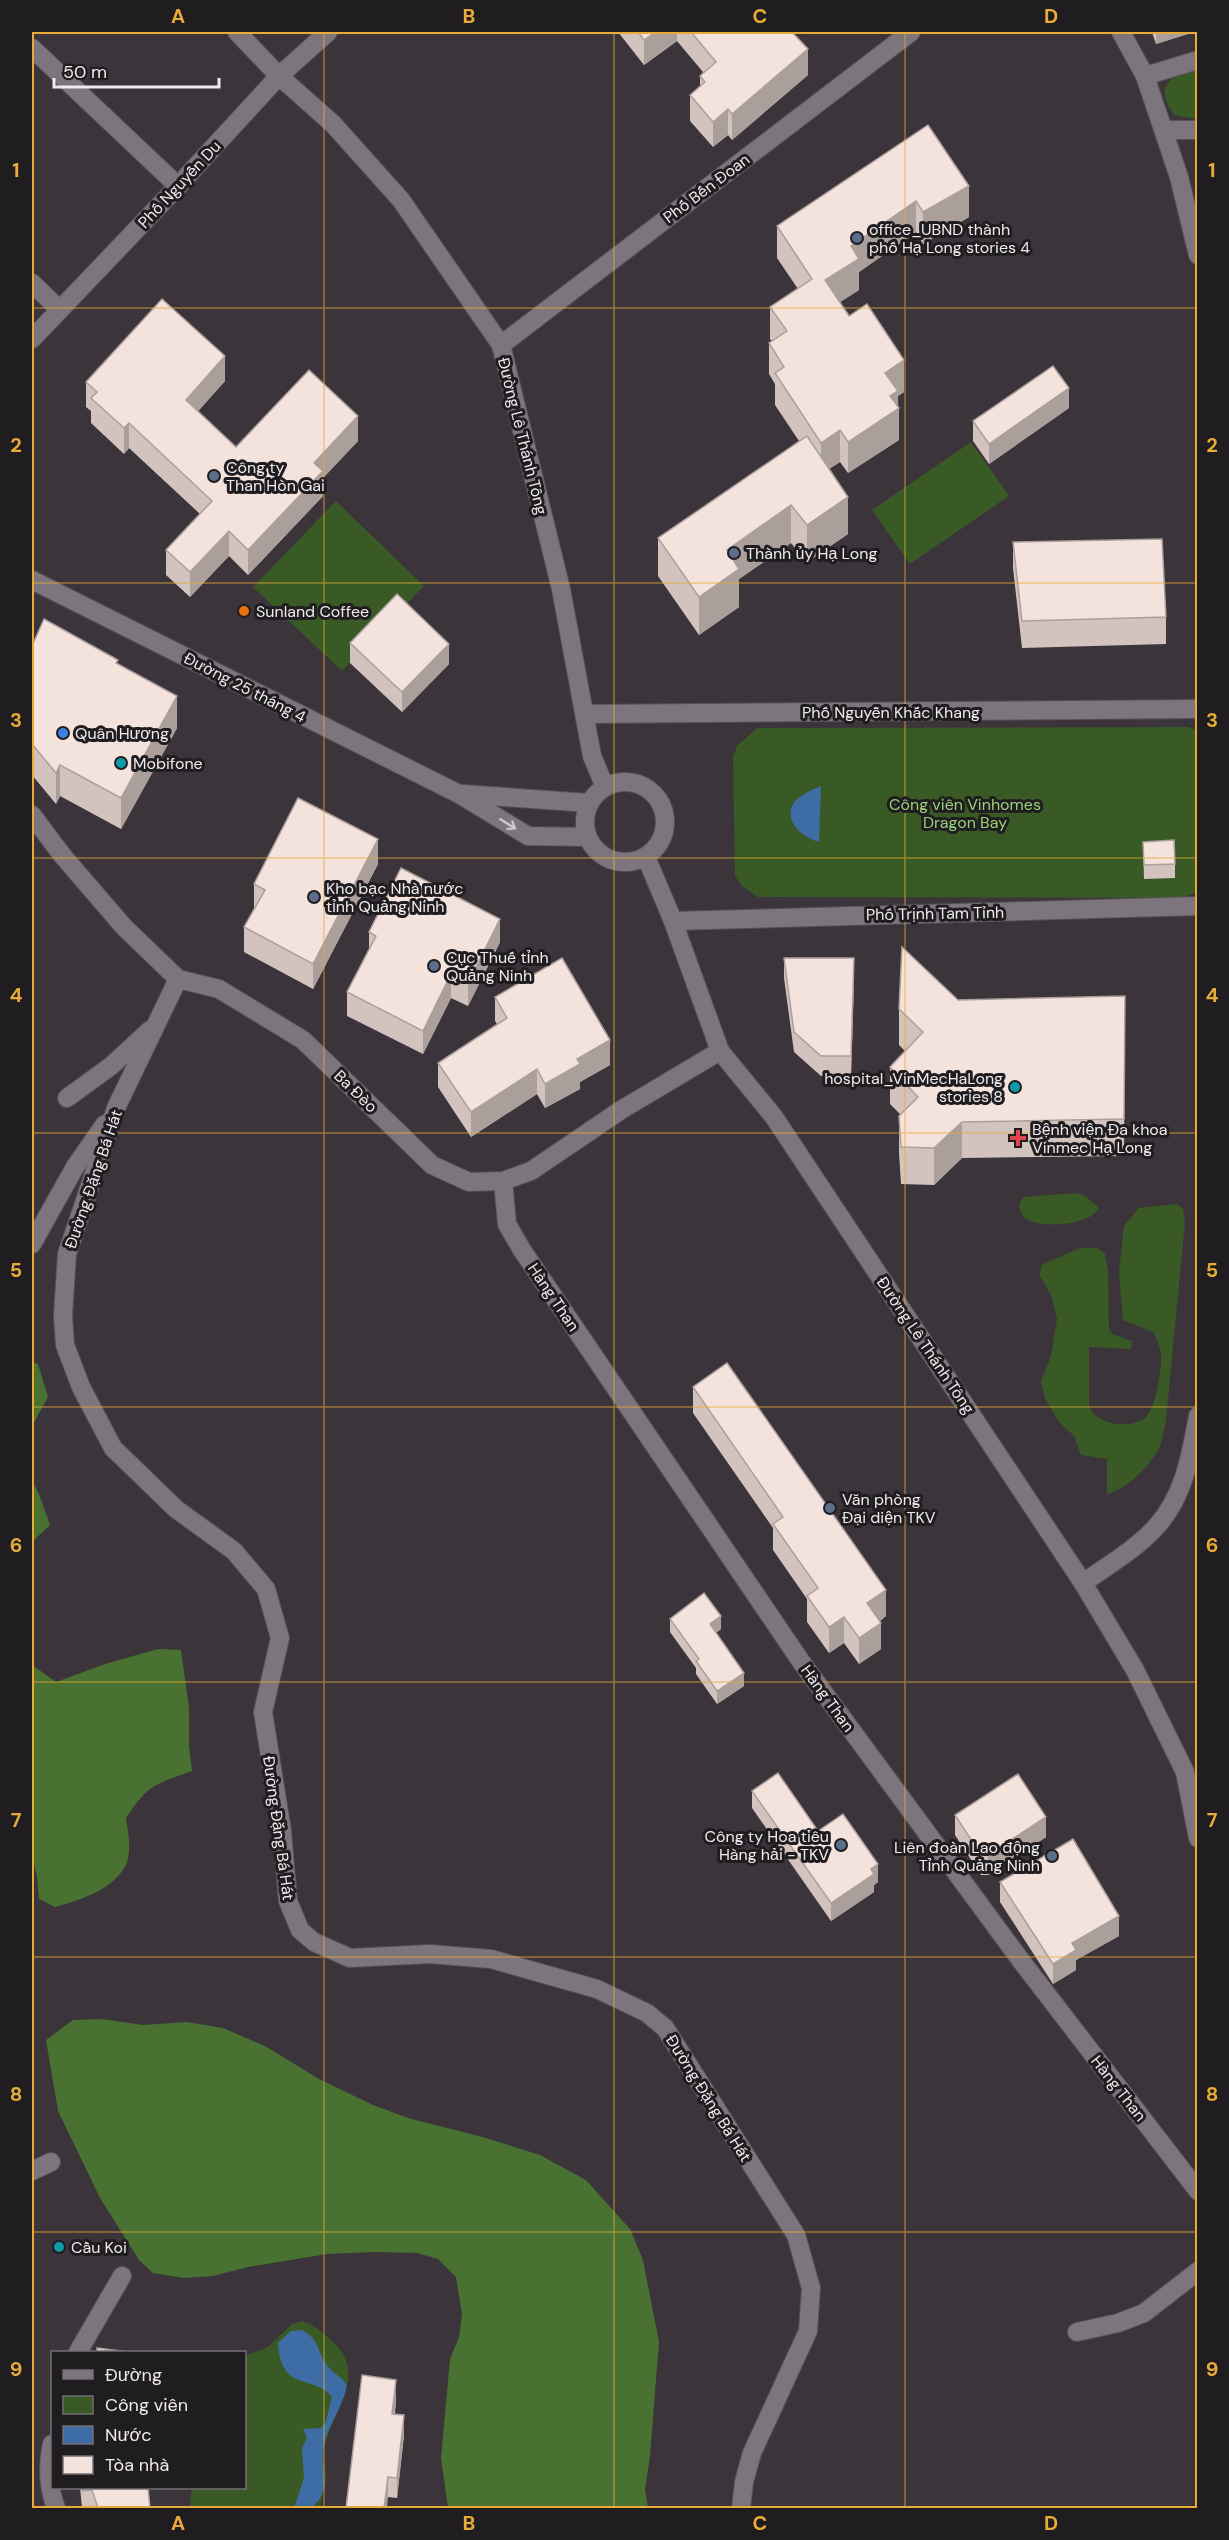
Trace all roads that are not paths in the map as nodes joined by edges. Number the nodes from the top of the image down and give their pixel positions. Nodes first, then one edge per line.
1 (237, 32) edge
2 (328, 32) edge
3 (911, 32) edge
4 (1120, 32) edge
5 (32, 48) edge
6 (1197, 60) edge
7 (279, 76) junction
8 (1145, 76) junction
9 (1164, 130) junction
10 (1197, 130) edge
11 (178, 186) junction
12 (1197, 255) edge
13 (32, 283) edge
14 (59, 309) junction
15 (32, 339) edge
16 (501, 345) junction
17 (32, 580) edge
18 (1197, 709) edge
19 (585, 714) junction
20 (604, 787) junction
21 (459, 794) junction
22 (589, 803) junction
23 (32, 815) edge
24 (587, 837) junction
25 (646, 857) junction
26 (1197, 906) edge
27 (673, 921) junction
28 (178, 979) junction
29 (156, 1025) junction
30 (720, 1051) junction
31 (67, 1098) dead end
32 (116, 1108) junction
33 (503, 1181) junction
34 (32, 1244) edge
35 (1197, 1416) edge
36 (1083, 1583) junction
37 (1197, 1838) edge
38 (51, 2162) dead end
39 (32, 2171) edge
40 (1197, 2191) edge
41 (1197, 2271) edge
42 (122, 2276) dead end
43 (1077, 2332) dead end
44 (79, 2351) edge
45 (51, 2448) edge
46 (56, 2508) edge
47 (741, 2508) edge

1 - 7 street, Đường Lê Thánh Tông
2 - 7 street, Phố Nguyễn Du
3 - 16 street, Phố Bến Đoan
4 - 8 street
5 - 11 street
6 - 8 street
7 - 11 street, Phố Nguyễn Du
7 - 16 street, Đường Lê Thánh Tông
8 - 9 street
9 - 10 street
9 - 12 street
11 - 14 street, Phố Nguyễn Du
13 - 14 street
14 - 15 street, Phố Nguyễn Du
16 - 19 street, Đường Lê Thánh Tông
17 - 21 street, Đường 25 tháng 4
18 - 19 street, Phố Nguyễn Khắc Khang
19 - 20 street, Đường Lê Thánh Tông
20 - 22 street
20 - 25 street
21 - 22 street, Đường 25 tháng 4
21 -> 24 street, Đường 25 tháng 4
22 - 24 street
23 - 28 street
24 - 25 street
25 - 27 street, Đường Lê Thánh Tông
26 - 27 street, Phố Trịnh Tam Tỉnh
27 - 30 street, Đường Lê Thánh Tông
28 - 29 street, Đường Đặng Bá Hát
28 - 33 street, Ba Đèo
29 - 31 street
29 - 32 street, Đường Đặng Bá Hát
30 - 33 street, Ba Đèo
30 - 36 street, Đường Lê Thánh Tông
32 - 34 street
32 - 47 street, Đường Đặng Bá Hát
33 - 40 street, Hàng Than
35 - 36 street
36 - 37 street, Đường Lê Thánh Tông
38 - 39 street
41 - 43 street
42 - 44 street
45 - 46 street

